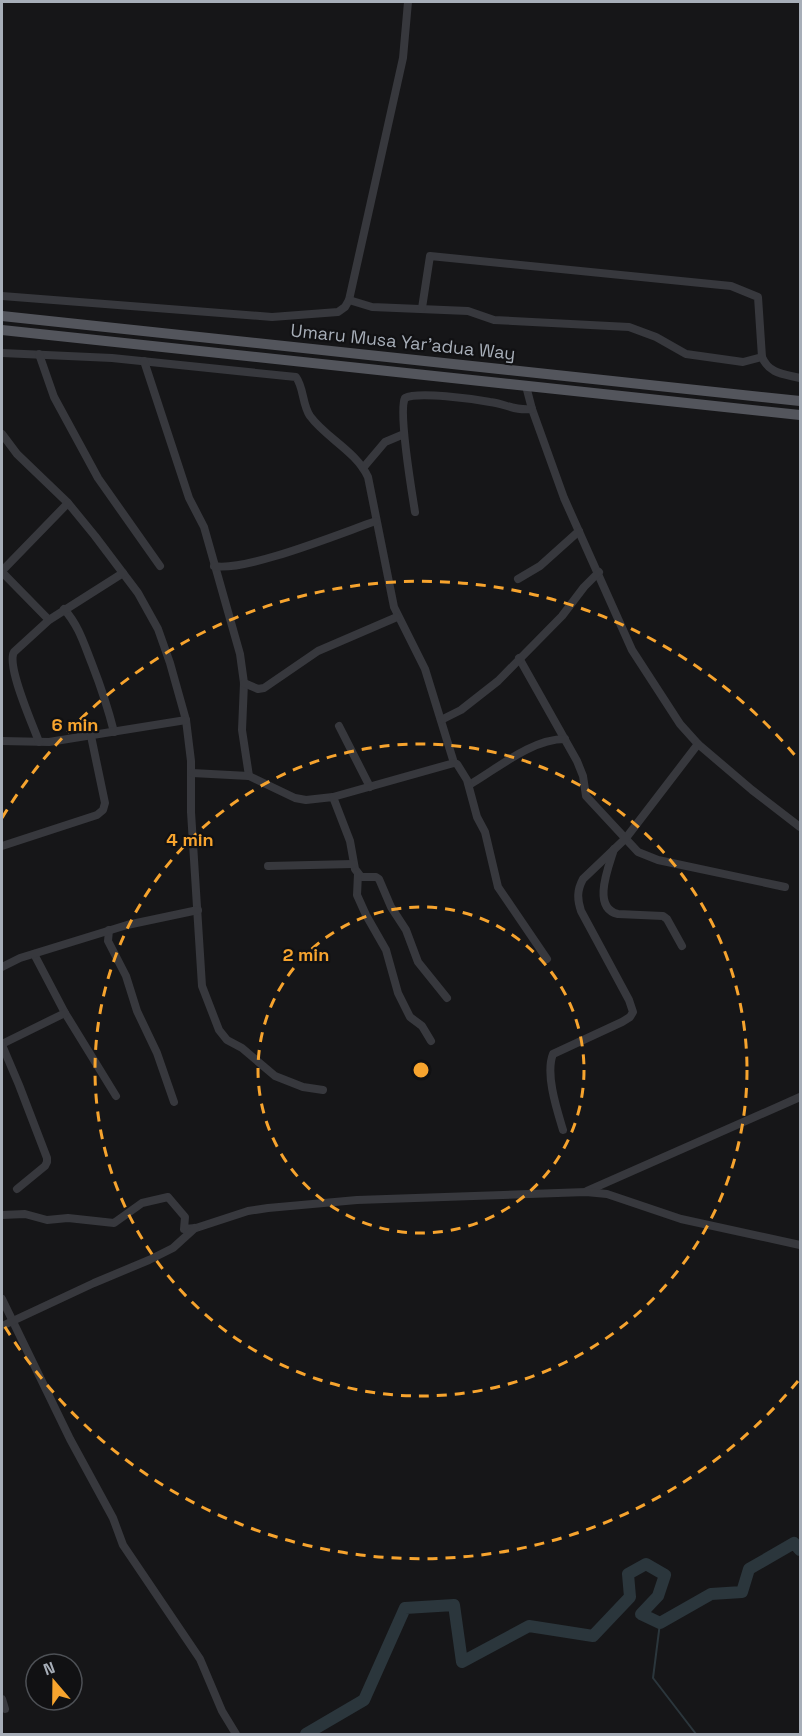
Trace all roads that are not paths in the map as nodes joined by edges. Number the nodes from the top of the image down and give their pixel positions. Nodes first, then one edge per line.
1 (408, 2) edge
2 (2, 296) edge
3 (349, 300) junction
4 (422, 308) junction
5 (2, 316) edge
6 (2, 330) edge
7 (2, 353) edge
8 (39, 354) junction
9 (762, 357) junction
10 (144, 361) junction
11 (801, 378) edge
12 (526, 386) junction
13 (801, 401) edge
14 (532, 410) junction
15 (801, 415) edge
16 (2, 434) edge
17 (404, 434) junction
18 (363, 468) junction
19 (68, 503) junction
20 (415, 512) dead end
21 (376, 522) junction
22 (579, 531) junction
23 (160, 566) dead end
24 (214, 566) junction
25 (2, 572) edge
26 (599, 572) junction
27 (123, 573) junction
28 (518, 579) dead end
29 (64, 609) junction
30 (397, 617) junction
31 (49, 620) junction
32 (519, 658) junction
33 (244, 683) junction
34 (186, 720) junction
35 (441, 720) junction
36 (339, 726) dead end
37 (114, 732) junction
38 (91, 736) junction
39 (565, 739) junction
40 (2, 741) edge
41 (39, 742) junction
42 (698, 744) junction
43 (454, 763) junction
44 (192, 773) junction
45 (249, 776) junction
46 (469, 785) junction
47 (370, 787) junction
48 (333, 797) junction
49 (801, 827) edge
50 (626, 838) junction
51 (2, 846) edge
52 (615, 848) junction
53 (353, 864) junction
54 (268, 866) dead end
55 (358, 874) junction
56 (785, 887) dead end
57 (198, 910) junction
58 (109, 930) junction
59 (682, 946) dead end
60 (34, 954) junction
61 (547, 959) dead end
62 (2, 968) edge
63 (447, 998) dead end
64 (65, 1014) junction
65 (431, 1041) dead end
66 (2, 1045) edge
67 (323, 1090) dead end
68 (116, 1096) dead end
69 (801, 1097) edge
70 (174, 1102) dead end
71 (563, 1130) dead end
72 (17, 1189) dead end
73 (586, 1192) junction
74 (2, 1215) edge
75 (196, 1228) junction
76 (801, 1245) edge
77 (2, 1299) edge
78 (12, 1321) junction
79 (2, 1326) edge
80 (2, 1699) edge
81 (5, 1709) dead end
82 (236, 1734) edge

1 - 3 street
2 - 3 street
3 - 4 street
4 - 9 street
4 - 9 street
5 - 13 main road, Umaru Musa Yar'adua Way
6 - 12 main road, Umaru Musa Yar'adua Way
7 - 8 street
8 - 10 street
8 - 23 street
9 - 11 street
10 - 18 street
10 - 24 street
12 - 14 street
12 - 15 main road, Umaru Musa Yar'adua Way
14 - 17 street
14 - 22 street
16 - 19 street
17 - 18 street
17 - 20 street
18 - 21 street
19 - 25 street
19 - 27 street
21 - 24 street
21 - 30 street
22 - 26 street
22 - 28 street
24 - 33 street
25 - 31 street
26 - 32 street
26 - 42 street
27 - 29 street
27 - 34 street
29 - 31 street
29 - 37 street
30 - 33 street
30 - 35 street
31 - 41 street
32 - 35 street
32 - 39 street
33 - 45 street
34 - 37 street
34 - 44 street
35 - 43 street
36 - 47 street
37 - 38 street
38 - 41 street
38 - 51 street
39 - 46 street
39 - 50 street
40 - 41 street
42 - 49 street
42 - 50 street
43 - 46 street
43 - 47 street
44 - 45 street
44 - 57 street
45 - 48 street
46 - 61 street
47 - 48 street
48 - 53 street
50 - 52 street
50 - 56 street
52 - 59 street
52 - 71 street
53 - 54 street
53 - 55 street
55 - 63 street
55 - 65 street
57 - 58 street
57 - 67 street
58 - 60 street
58 - 70 street
60 - 62 street
60 - 64 street
64 - 66 street
64 - 68 street
66 - 72 street
69 - 73 street
73 - 75 street
73 - 76 street
74 - 75 street
75 - 78 street
77 - 78 street
78 - 79 street
78 - 82 street
80 - 81 street

